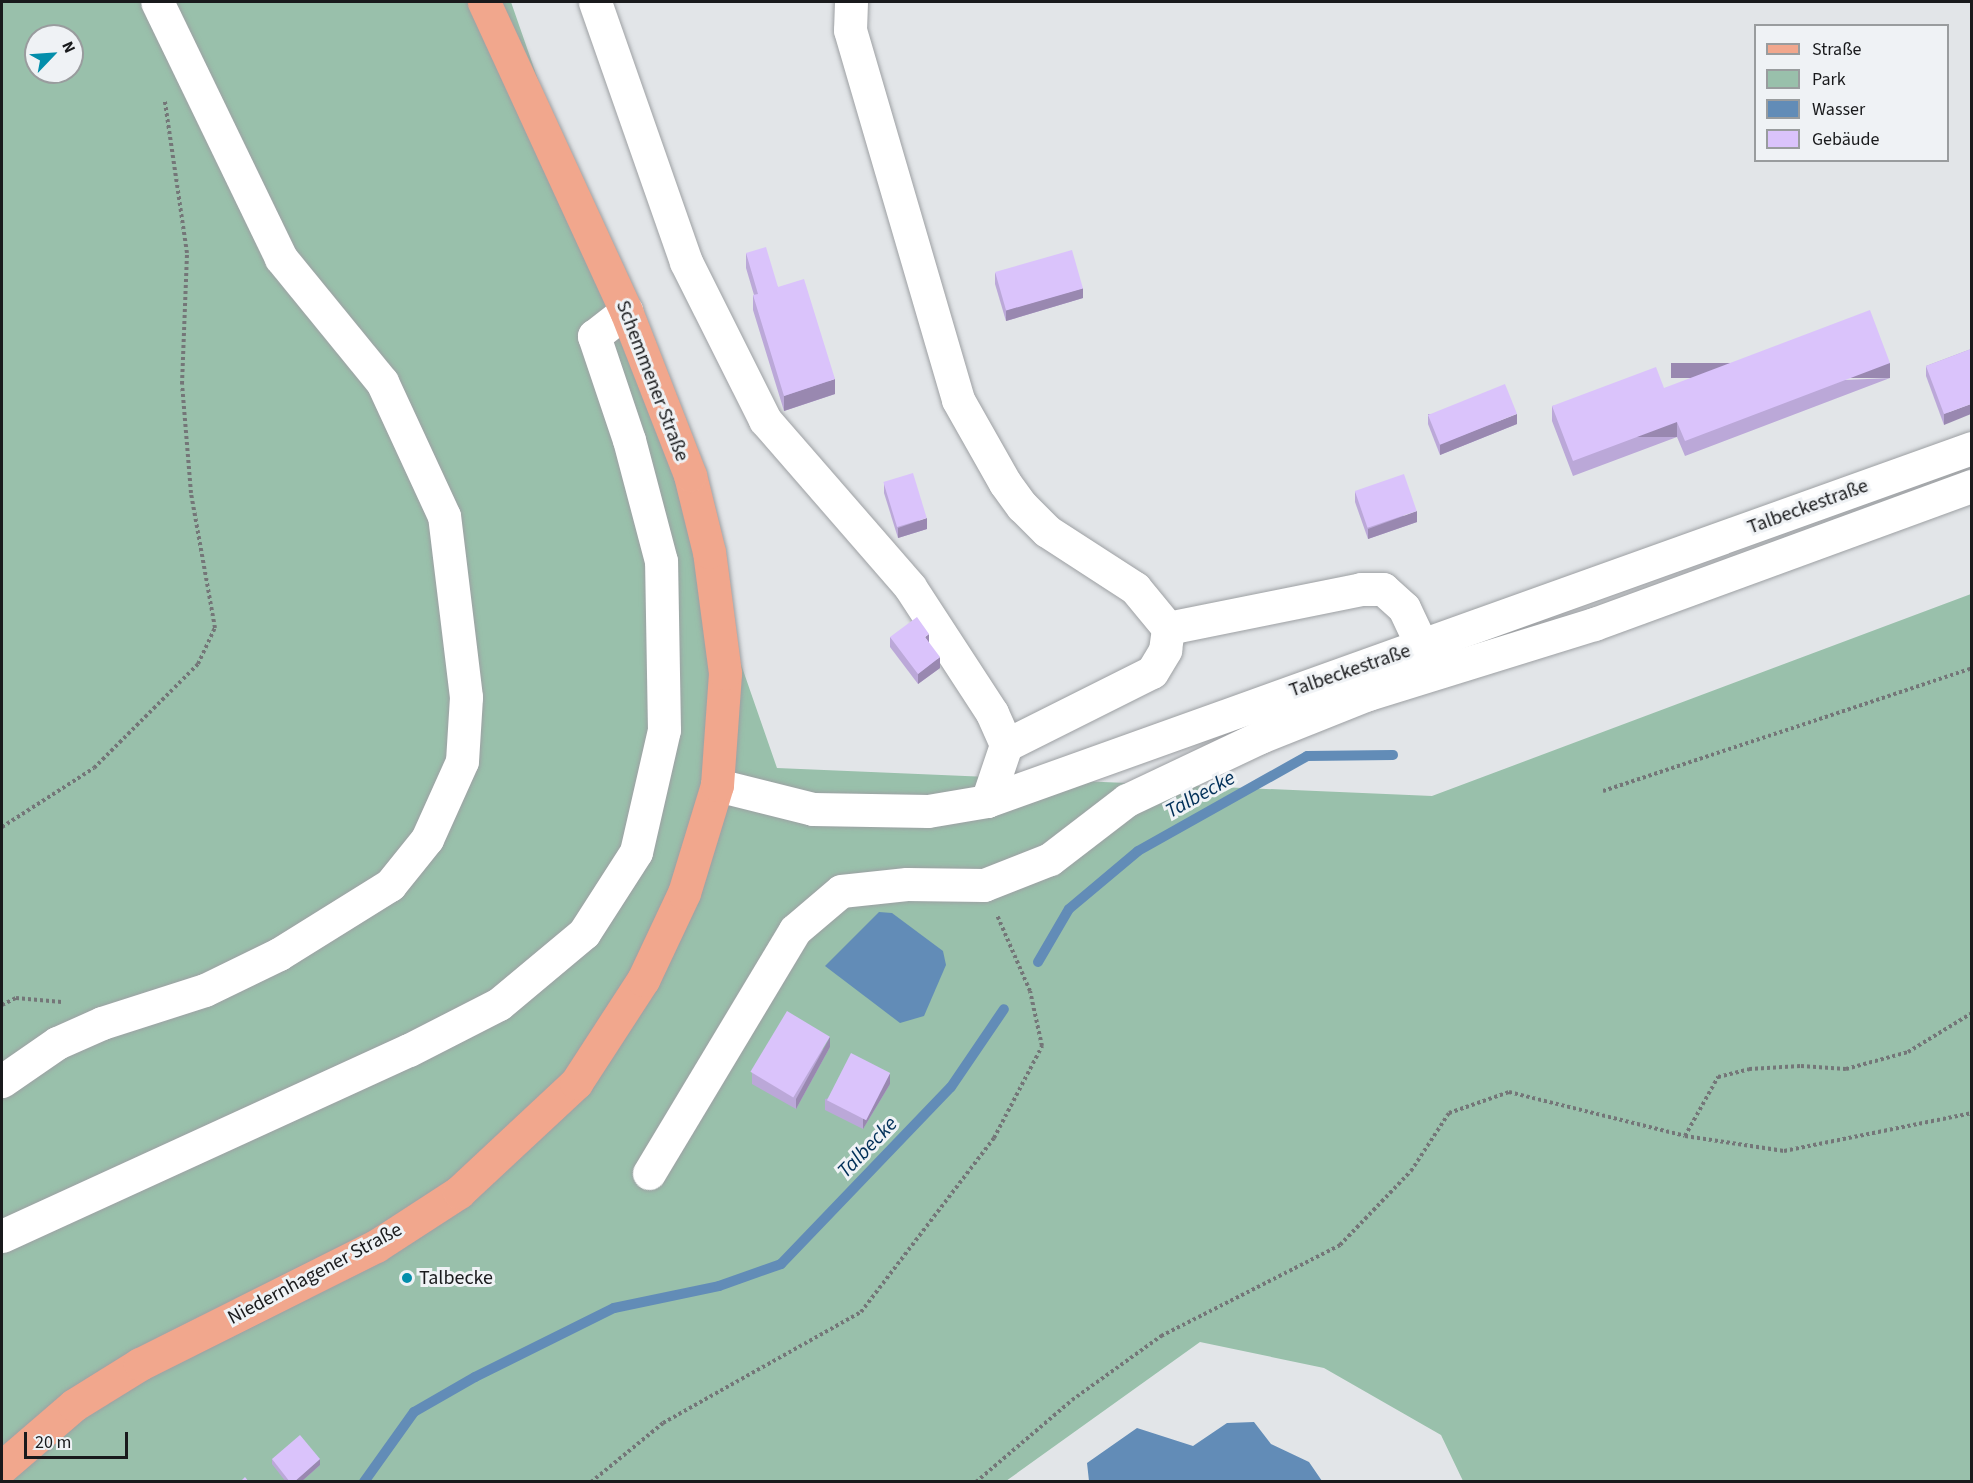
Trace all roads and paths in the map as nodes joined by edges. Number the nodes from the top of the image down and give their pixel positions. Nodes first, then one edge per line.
1 (157, 2) edge
2 (484, 2) edge
3 (595, 2) edge
4 (851, 2) edge
5 (163, 91) dead end
6 (626, 311) junction
7 (1971, 448) edge
8 (1971, 486) edge
9 (1168, 628) junction
10 (1422, 646) junction
11 (1971, 668) edge
12 (1006, 745) junction
13 (717, 785) junction
14 (1603, 791) dead end
15 (987, 801) junction
16 (2, 827) edge
17 (984, 885) junction
18 (1971, 1013) edge
19 (2, 1081) edge
20 (1971, 1113) edge
21 (1685, 1136) junction
22 (649, 1173) dead end
23 (2, 1236) edge
24 (2, 1467) edge
25 (591, 1482) edge
26 (976, 1482) edge

1 - 19 street
2 - 6 main road, Schemmener Straße
3 - 12 street
4 - 9 street
5 - 16 path
6 - 13 main road, Schemmener Straße
6 - 23 street
7 - 10 street, Talbeckestraße
8 - 17 street
9 - 10 street
9 - 12 street
10 - 15 street, Talbeckestraße
11 - 14 path
12 - 15 street
13 - 15 street, Talbeckestraße
13 - 24 main road, Niedernhagener Straße
17 - 22 street
17 - 25 path
18 - 21 path
20 - 21 path
21 - 26 path

